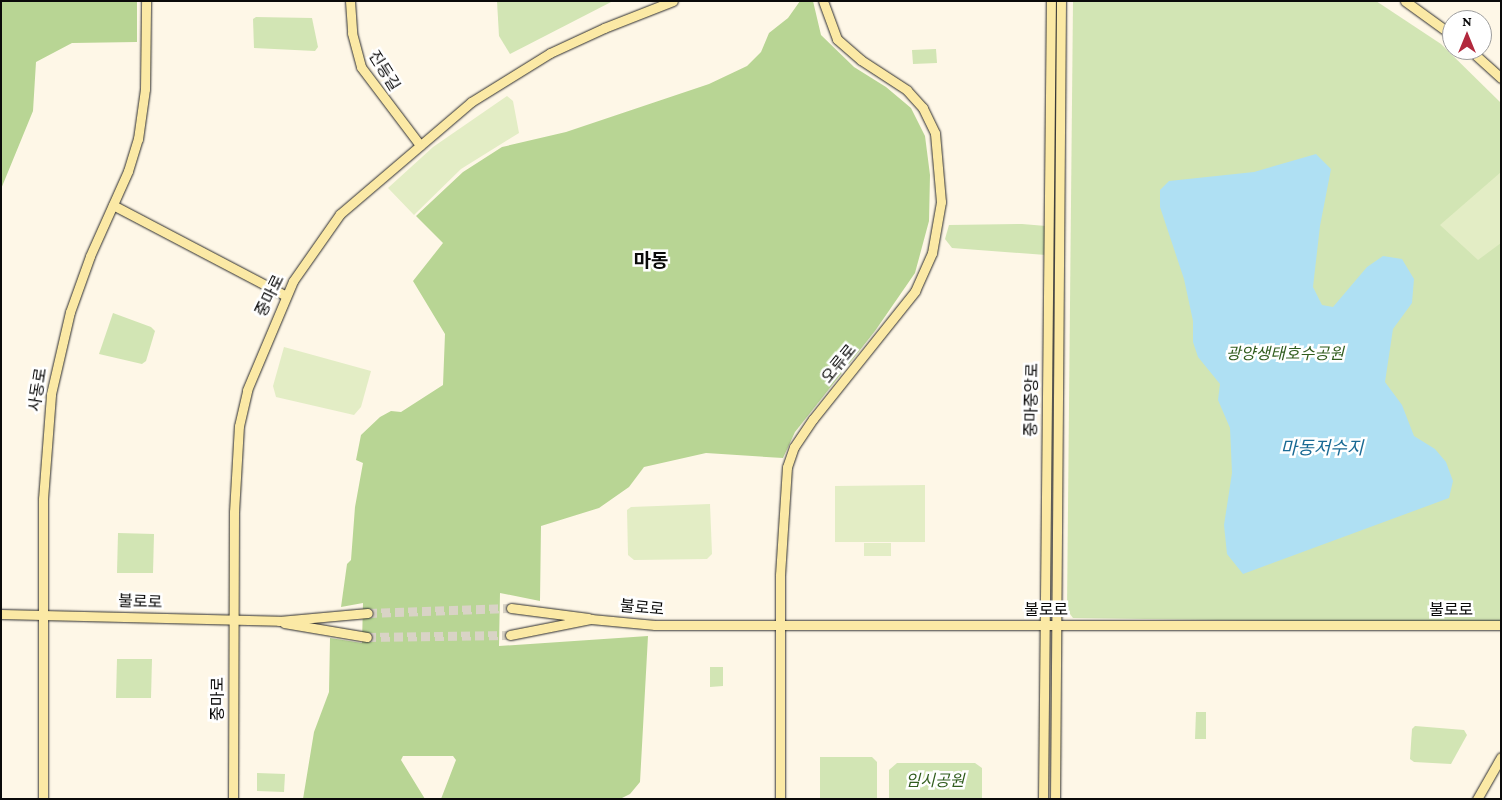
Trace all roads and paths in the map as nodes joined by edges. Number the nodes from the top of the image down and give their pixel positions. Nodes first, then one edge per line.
1 (146, 1) edge
2 (350, 1) edge
3 (673, 1) edge
4 (823, 1) edge
5 (1051, 1) edge
6 (1061, 1) edge
7 (1405, 1) edge
8 (1442, 27) edge
9 (1481, 60) edge
10 (1501, 78) edge
11 (420, 145) junction
12 (113, 205) junction
13 (286, 296) junction
14 (510, 608) tunnel mouth
15 (368, 613) tunnel mouth
16 (1, 614) edge
17 (44, 614) junction
18 (591, 619) junction
19 (233, 620) junction
20 (279, 621) junction
21 (781, 625) junction
22 (1044, 625) junction
23 (1056, 625) junction
24 (1501, 625) edge
25 (510, 635) tunnel mouth
26 (367, 637) tunnel mouth
27 (1501, 758) edge
28 (42, 799) edge
29 (232, 799) edge
30 (780, 799) edge
31 (1044, 799) edge
32 (1055, 799) edge
33 (1477, 799) edge

1 - 12 street, 사동로
2 - 11 street, 진등길
3 - 11 street, 중마로
4 - 21 street, 오류로
5 - 22 street, 중마중앙로
6 - 23 street, 중마중앙로
7 - 8 street
9 - 10 street
11 - 13 street, 중마로
12 - 13 street
12 - 17 street, 사동로
13 - 19 street, 중마로
14 - 18 street, 불로로
15 - 20 street, 불로로
16 - 17 street, 불로로
17 - 19 street, 불로로
17 - 28 street, 사동로
18 - 21 street, 불로로
18 - 25 street, 불로로
19 - 20 street, 불로로
19 - 29 street, 중마로
20 - 26 street, 불로로
21 - 22 street, 불로로
21 - 30 street, 오류로
22 - 23 street, 불로로
22 - 31 street, 중마중앙로
23 - 24 street, 불로로
23 - 32 street, 중마중앙로
27 - 33 street

